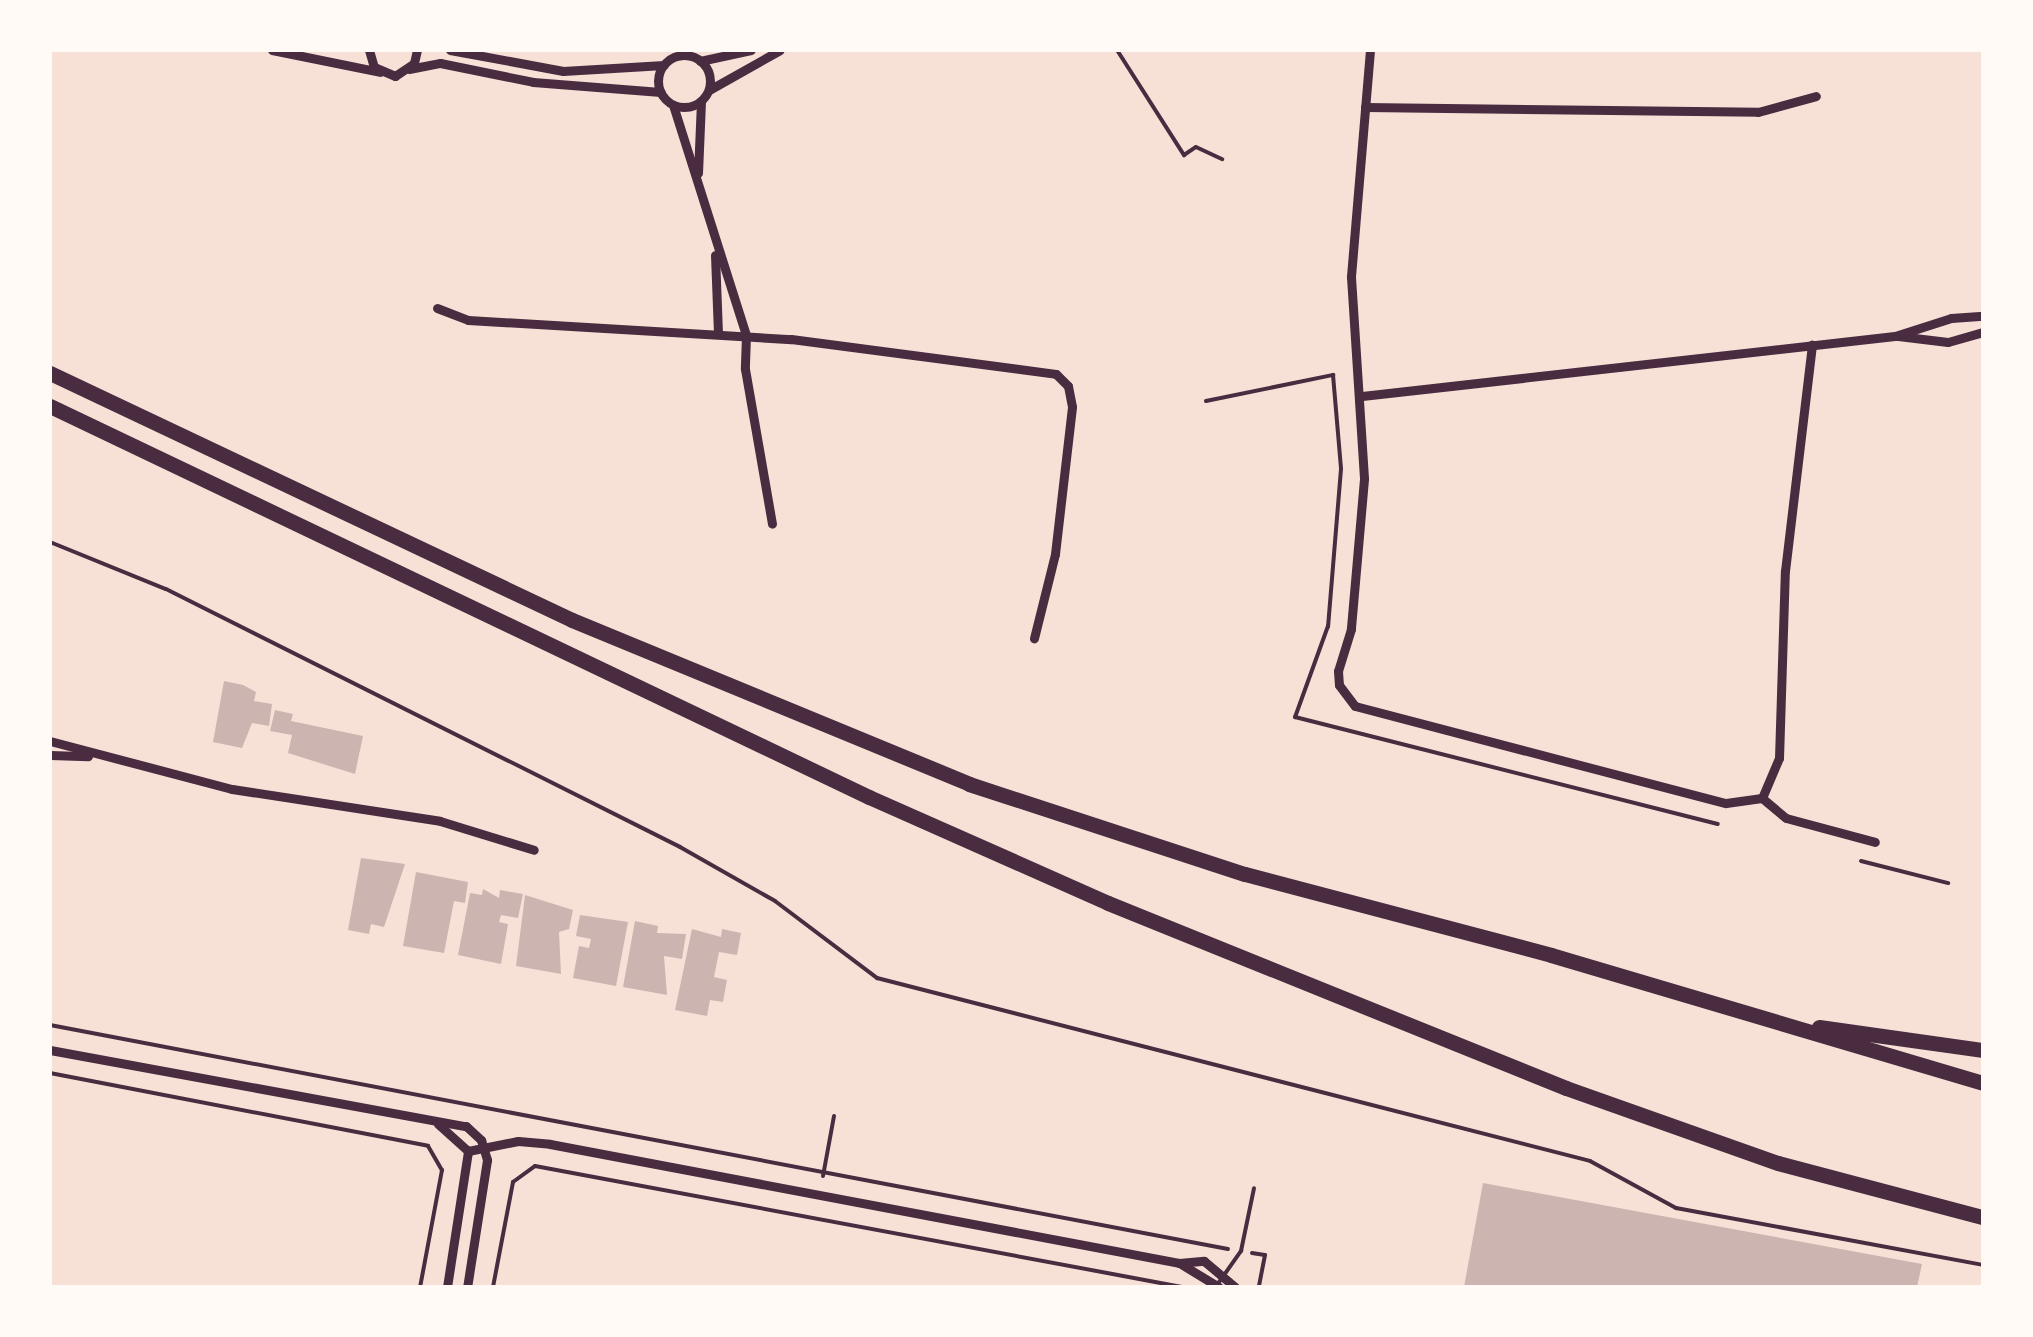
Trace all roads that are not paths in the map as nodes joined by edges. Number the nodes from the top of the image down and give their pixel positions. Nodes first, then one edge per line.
1 (274, 50) edge
2 (368, 50) edge
3 (417, 50) edge
4 (450, 50) edge
5 (751, 50) edge
6 (780, 50) edge
7 (1370, 50) edge
8 (700, 61) junction
9 (664, 65) junction
10 (409, 69) junction
11 (380, 72) junction
12 (708, 90) junction
13 (661, 92) junction
14 (1816, 96) dead end
15 (702, 101) junction
16 (673, 105) junction
17 (1365, 107) junction
18 (698, 180) junction
19 (714, 247) junction
20 (437, 308) dead end
21 (1983, 316) edge
22 (1983, 332) edge
23 (718, 333) junction
24 (746, 335) junction
25 (1896, 336) junction
26 (1812, 346) junction
27 (50, 372) edge
28 (1362, 396) junction
29 (50, 406) edge
30 (772, 524) dead end
31 (1034, 638) dead end
32 (50, 742) edge
33 (50, 755) edge
34 (101, 756) junction
35 (1762, 798) junction
36 (1875, 842) dead end
37 (534, 850) dead end
38 (1776, 1022) junction
39 (50, 1050) edge
40 (1983, 1050) edge
41 (1983, 1083) edge
42 (438, 1124) junction
43 (484, 1148) junction
44 (468, 1151) junction
45 (1254, 1188) dead end
46 (1983, 1217) edge
47 (1179, 1262) junction
48 (1226, 1274) junction
49 (1218, 1286) edge
50 (447, 1287) edge
51 (468, 1287) edge
52 (1235, 1287) edge

1 - 11 street
2 - 11 street
3 - 10 street
4 - 9 street
5 - 8 street
6 - 12 street
7 - 17 street
8 - 9 street
8 - 12 street
9 - 13 street
10 - 11 street
10 - 13 street
12 - 15 street
13 - 16 street
14 - 17 street
15 - 16 street
15 - 18 street
16 - 18 street
17 - 28 street
18 - 19 street
19 - 23 street
19 - 24 street
20 - 23 street
21 - 25 street
22 - 25 street
23 - 24 street
24 - 30 street
24 - 31 street
25 - 26 street
26 - 28 street
26 - 35 street
27 - 38 highway
28 - 35 street
29 - 46 highway
32 - 34 street
33 - 34 street
34 - 37 street
35 - 36 street
38 - 40 highway
38 - 41 highway
39 - 42 street
42 - 43 street
42 - 44 street
43 - 44 street
43 - 47 street
43 - 51 street
44 - 50 street
45 - 48 lane
47 - 48 street
47 - 49 street
48 - 49 lane
48 - 52 street

